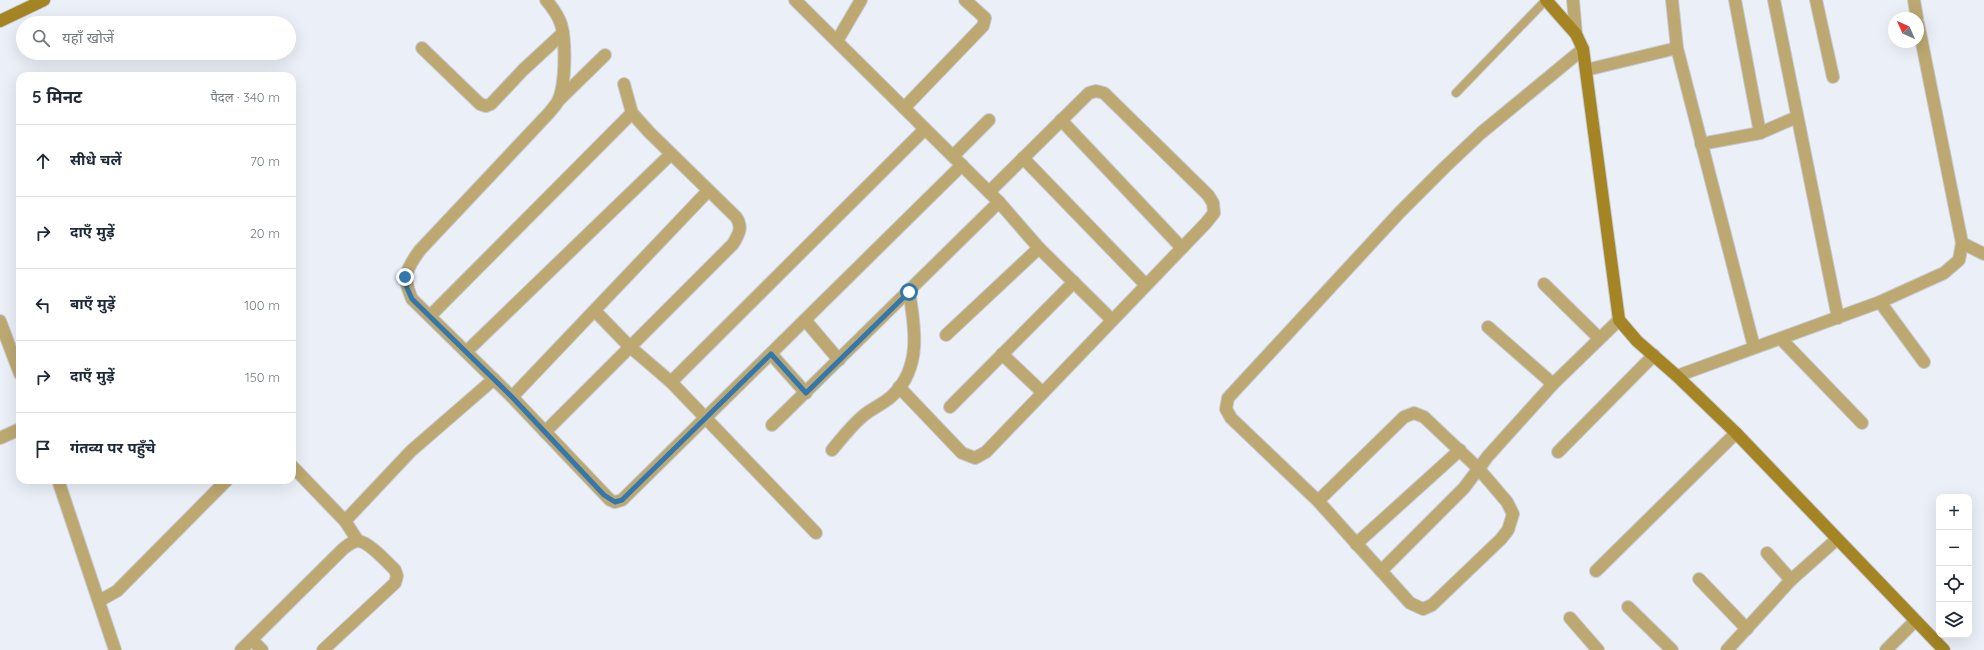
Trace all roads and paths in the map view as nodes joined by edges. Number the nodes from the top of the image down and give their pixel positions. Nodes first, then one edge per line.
1 (44, 0) edge
2 (546, 0) edge
3 (796, 0) edge
4 (861, 0) edge
5 (965, 0) edge
6 (1546, 0) edge
7 (1573, 0) edge
8 (1672, 0) edge
9 (1735, 0) edge
10 (1774, 0) edge
11 (1816, 0) edge
12 (1914, 0) edge
13 (1916, 12) edge
14 (0, 21) edge
15 (563, 33) junction
16 (1576, 34) junction
17 (837, 41) junction
18 (422, 48) dead end
19 (1678, 48) junction
20 (1923, 48) edge
21 (1583, 50) junction
22 (605, 55) dead end
23 (1586, 70) junction
24 (1833, 77) dead end
25 (624, 84) dead end
26 (1456, 93) dead end
27 (558, 101) junction
28 (904, 108) junction
29 (632, 113) junction
30 (1797, 117) junction
31 (989, 120) dead end
32 (1061, 120) junction
33 (926, 129) junction
34 (1760, 133) junction
35 (1701, 144) junction
36 (671, 154) junction
37 (953, 156) junction
38 (1023, 158) junction
39 (962, 165) junction
40 (708, 191) junction
41 (989, 192) junction
42 (999, 202) junction
43 (1962, 243) junction
44 (1039, 248) junction
45 (1182, 248) junction
46 (1984, 254) edge
47 (1074, 282) junction
48 (1544, 284) dead end
49 (1146, 285) junction
50 (909, 292) junction
51 (1880, 302) junction
52 (595, 311) junction
53 (430, 316) junction
54 (1838, 318) junction
55 (805, 320) junction
56 (1112, 320) junction
57 (1619, 320) junction
58 (0, 321) edge
59 (1488, 327) dead end
60 (946, 335) dead end
61 (1599, 338) junction
62 (1781, 339) junction
63 (629, 346) junction
64 (1754, 347) junction
65 (466, 352) junction
66 (771, 354) junction
67 (1002, 354) junction
68 (1654, 355) junction
69 (839, 360) junction
70 (1924, 362) dead end
71 (16, 363) edge
72 (1678, 376) junction
73 (494, 379) junction
74 (671, 382) junction
75 (1553, 384) junction
76 (899, 387) junction
77 (1042, 392) junction
78 (806, 393) junction
79 (512, 397) junction
80 (950, 407) dead end
81 (706, 418) junction
82 (1862, 423) dead end
83 (772, 425) dead end
84 (16, 431) edge
85 (545, 432) junction
86 (1736, 433) junction
87 (0, 438) edge
88 (832, 450) dead end
89 (1460, 450) junction
90 (1558, 452) dead end
91 (1478, 468) junction
92 (296, 470) edge
93 (59, 484) edge
94 (223, 484) edge
95 (1318, 501) junction
96 (345, 521) junction
97 (816, 533) dead end
98 (1837, 540) junction
99 (358, 541) junction
100 (1356, 544) junction
101 (1767, 553) dead end
102 (1596, 570) dead end
103 (1381, 572) junction
104 (1699, 579) dead end
105 (1791, 580) junction
106 (99, 601) junction
107 (1628, 607) dead end
108 (1570, 618) dead end
109 (1915, 621) junction
110 (1747, 628) junction
111 (252, 640) junction
112 (1940, 649) edge
113 (115, 650) edge
114 (241, 650) edge
115 (262, 650) edge
116 (323, 650) edge
117 (1598, 650) edge
118 (1672, 650) edge
119 (1727, 650) edge
120 (1886, 650) edge

1 - 14 street
2 - 15 street
3 - 17 street
4 - 17 street
5 - 28 street
6 - 16 street
6 - 26 lane
7 - 16 street
8 - 19 street
9 - 34 street
10 - 30 street
11 - 24 street
12 - 13 street
15 - 18 street
15 - 27 street
16 - 21 street
17 - 28 street
19 - 23 street
19 - 35 street
20 - 43 street
21 - 23 street
21 - 95 street
22 - 27 street
23 - 57 street
25 - 29 street
27 - 53 street
28 - 33 street
29 - 36 street
29 - 53 street
30 - 34 street
30 - 54 street
31 - 37 street
32 - 38 street
32 - 45 street
32 - 45 street
33 - 37 street
33 - 74 street
34 - 35 street
35 - 64 street
36 - 40 street
36 - 65 street
37 - 39 street
38 - 41 street
38 - 49 street
39 - 41 street
39 - 55 street
40 - 52 street
40 - 63 street
41 - 42 street
42 - 44 street
42 - 50 street
43 - 46 street
43 - 51 street
44 - 47 street
44 - 60 street
45 - 49 street
47 - 56 street
47 - 67 street
48 - 61 street
49 - 56 street
50 - 69 street
50 - 76 street
51 - 54 street
51 - 70 street
52 - 63 street
52 - 79 street
53 - 65 street
54 - 62 street
55 - 66 street
55 - 69 street
56 - 77 street
57 - 61 street
57 - 68 street
58 - 71 street
59 - 75 street
61 - 75 street
62 - 64 street
62 - 82 street
63 - 74 street
63 - 85 street
64 - 72 street
65 - 73 street
66 - 78 street
66 - 81 street
67 - 77 street
67 - 80 street
68 - 72 street
68 - 90 street
69 - 78 street
72 - 86 street
73 - 79 street
73 - 96 street
74 - 81 street
75 - 91 street
76 - 77 street
76 - 88 street
78 - 83 street
79 - 85 street
81 - 85 street
81 - 97 street
84 - 87 street
86 - 98 street
86 - 102 street
89 - 91 street
89 - 95 street
89 - 100 street
91 - 103 street
91 - 103 street
92 - 96 street
93 - 106 street
94 - 106 street
95 - 100 street
96 - 99 street
98 - 105 street
98 - 109 street
99 - 111 street
99 - 116 street
100 - 103 street
101 - 105 street
104 - 110 street
105 - 110 street
106 - 113 street
107 - 118 street
108 - 117 street
109 - 112 street
109 - 120 street
110 - 119 street
111 - 114 street
111 - 115 street

